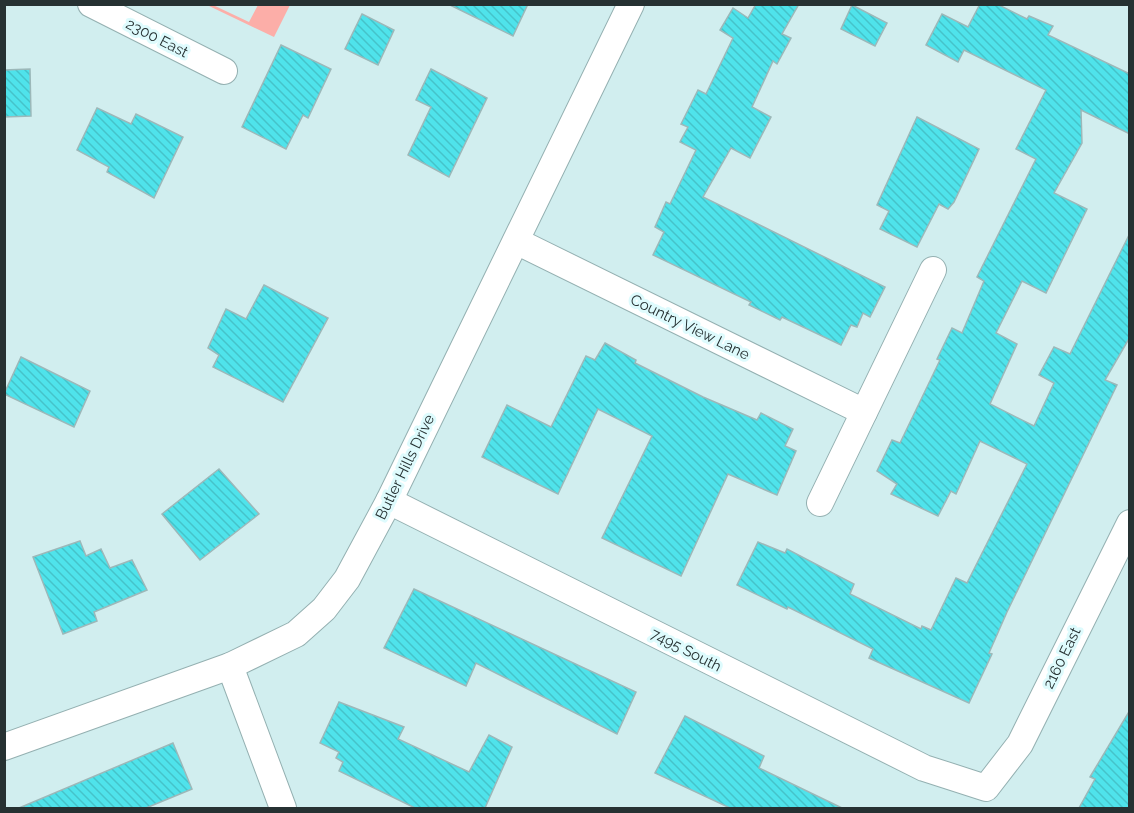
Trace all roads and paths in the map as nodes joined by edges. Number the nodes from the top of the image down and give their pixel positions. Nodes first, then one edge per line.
1 (91, 4) edge
2 (631, 4) edge
3 (224, 71) dead end
4 (516, 241) junction
5 (933, 270) dead end
6 (864, 412) junction
7 (389, 501) junction
8 (820, 503) dead end
9 (1130, 523) edge
10 (230, 666) junction
11 (4, 747) edge
12 (987, 788) joint
13 (283, 808) edge

1 - 3 street, 2300 East
2 - 4 street, Butler Hills Drive
4 - 6 street, Country View Lane
4 - 7 street, Butler Hills Drive
5 - 6 street
6 - 8 street
7 - 10 street, Butler Hills Drive
7 - 12 street, 7495 South
9 - 12 street, 2160 East
10 - 11 street, Butler Hills Drive
10 - 13 street

